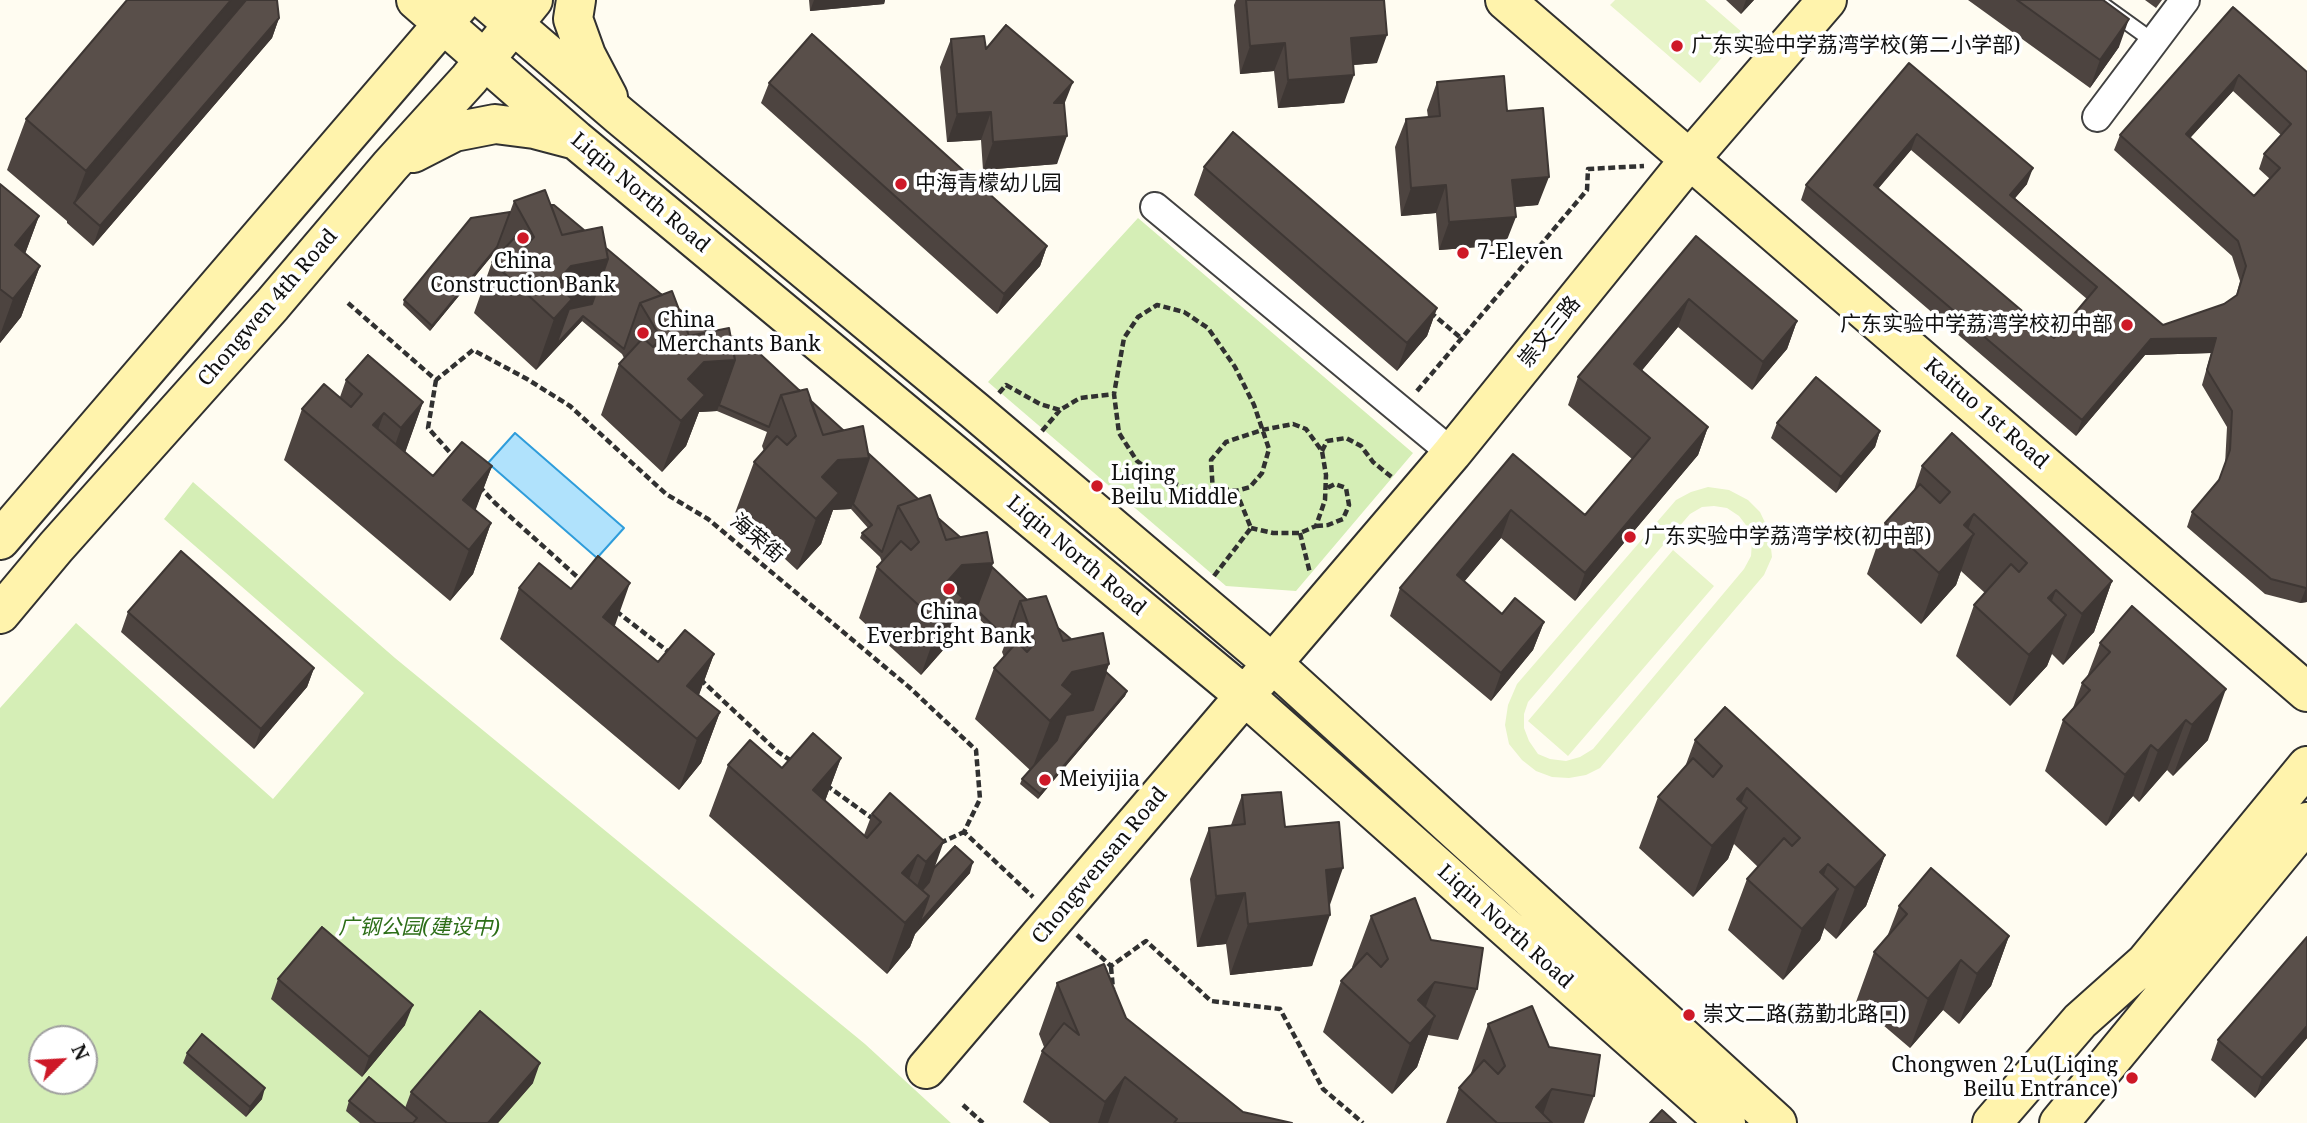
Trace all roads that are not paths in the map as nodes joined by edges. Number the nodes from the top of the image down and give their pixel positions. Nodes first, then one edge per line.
1 (395, 0) edge
2 (485, 0) edge
3 (576, 0) edge
4 (1505, 0) edge
5 (1828, 0) edge
6 (2096, 0) edge
7 (2185, 0) edge
8 (441, 8) edge
9 (523, 12) edge
10 (2153, 41) junction
11 (484, 61) junction
12 (620, 116) junction
13 (2096, 117) dead end
14 (351, 132) junction
15 (576, 140) junction
16 (1690, 159) junction
17 (324, 163) junction
18 (390, 166) junction
19 (692, 177) junction
20 (364, 197) junction
21 (1155, 207) dead end
22 (660, 210) junction
23 (1452, 453) junction
24 (45, 487) junction
25 (0, 518) edge
26 (0, 540) edge
27 (0, 614) edge
28 (1272, 663) junction
29 (2307, 692) edge
30 (1245, 696) junction
31 (2307, 766) edge
32 (2307, 822) edge
33 (2080, 1021) junction
34 (2111, 1059) junction
35 (926, 1069) dead end
36 (1726, 1123) edge
37 (1777, 1123) edge
38 (1992, 1123) edge
39 (2059, 1123) edge
40 (2068, 1123) edge

1 - 14 main road
2 - 9 main road, Liqin North Road
3 - 12 main road
4 - 16 main road, Kaituo 1st Road
5 - 16 main road, 崇文三路
6 - 10 lane
7 - 10 street
8 - 11 main road, Liqin North Road
8 - 14 main road
9 - 11 main road, Chongwen 4th Road
9 - 12 main road, Liqin North Road
10 - 13 street
11 - 15 main road, Liqin North Road
11 - 18 main road, Chongwen 4th Road
12 - 19 main road, Liqin North Road
14 - 17 main road
15 - 18 main road
15 - 22 main road, Liqin North Road
16 - 23 main road, 崇文三路
16 - 29 main road, Kaituo 1st Road
17 - 20 main road
17 - 24 main road
18 - 20 main road, Chongwen 4th Road
19 - 22 main road
19 - 28 main road, Liqin North Road
20 - 27 main road, Chongwen 4th Road
21 - 23 street
22 - 30 main road, Liqin North Road
23 - 28 main road, 崇文三路
24 - 25 main road
24 - 26 main road
28 - 30 main road, Chongwensan Road
28 - 37 main road, Liqin North Road
30 - 35 main road, Chongwensan Road
30 - 36 main road, Liqin North Road
31 - 33 main road
32 - 34 main road
33 - 34 main road
33 - 38 main road
34 - 39 main road
34 - 40 main road

